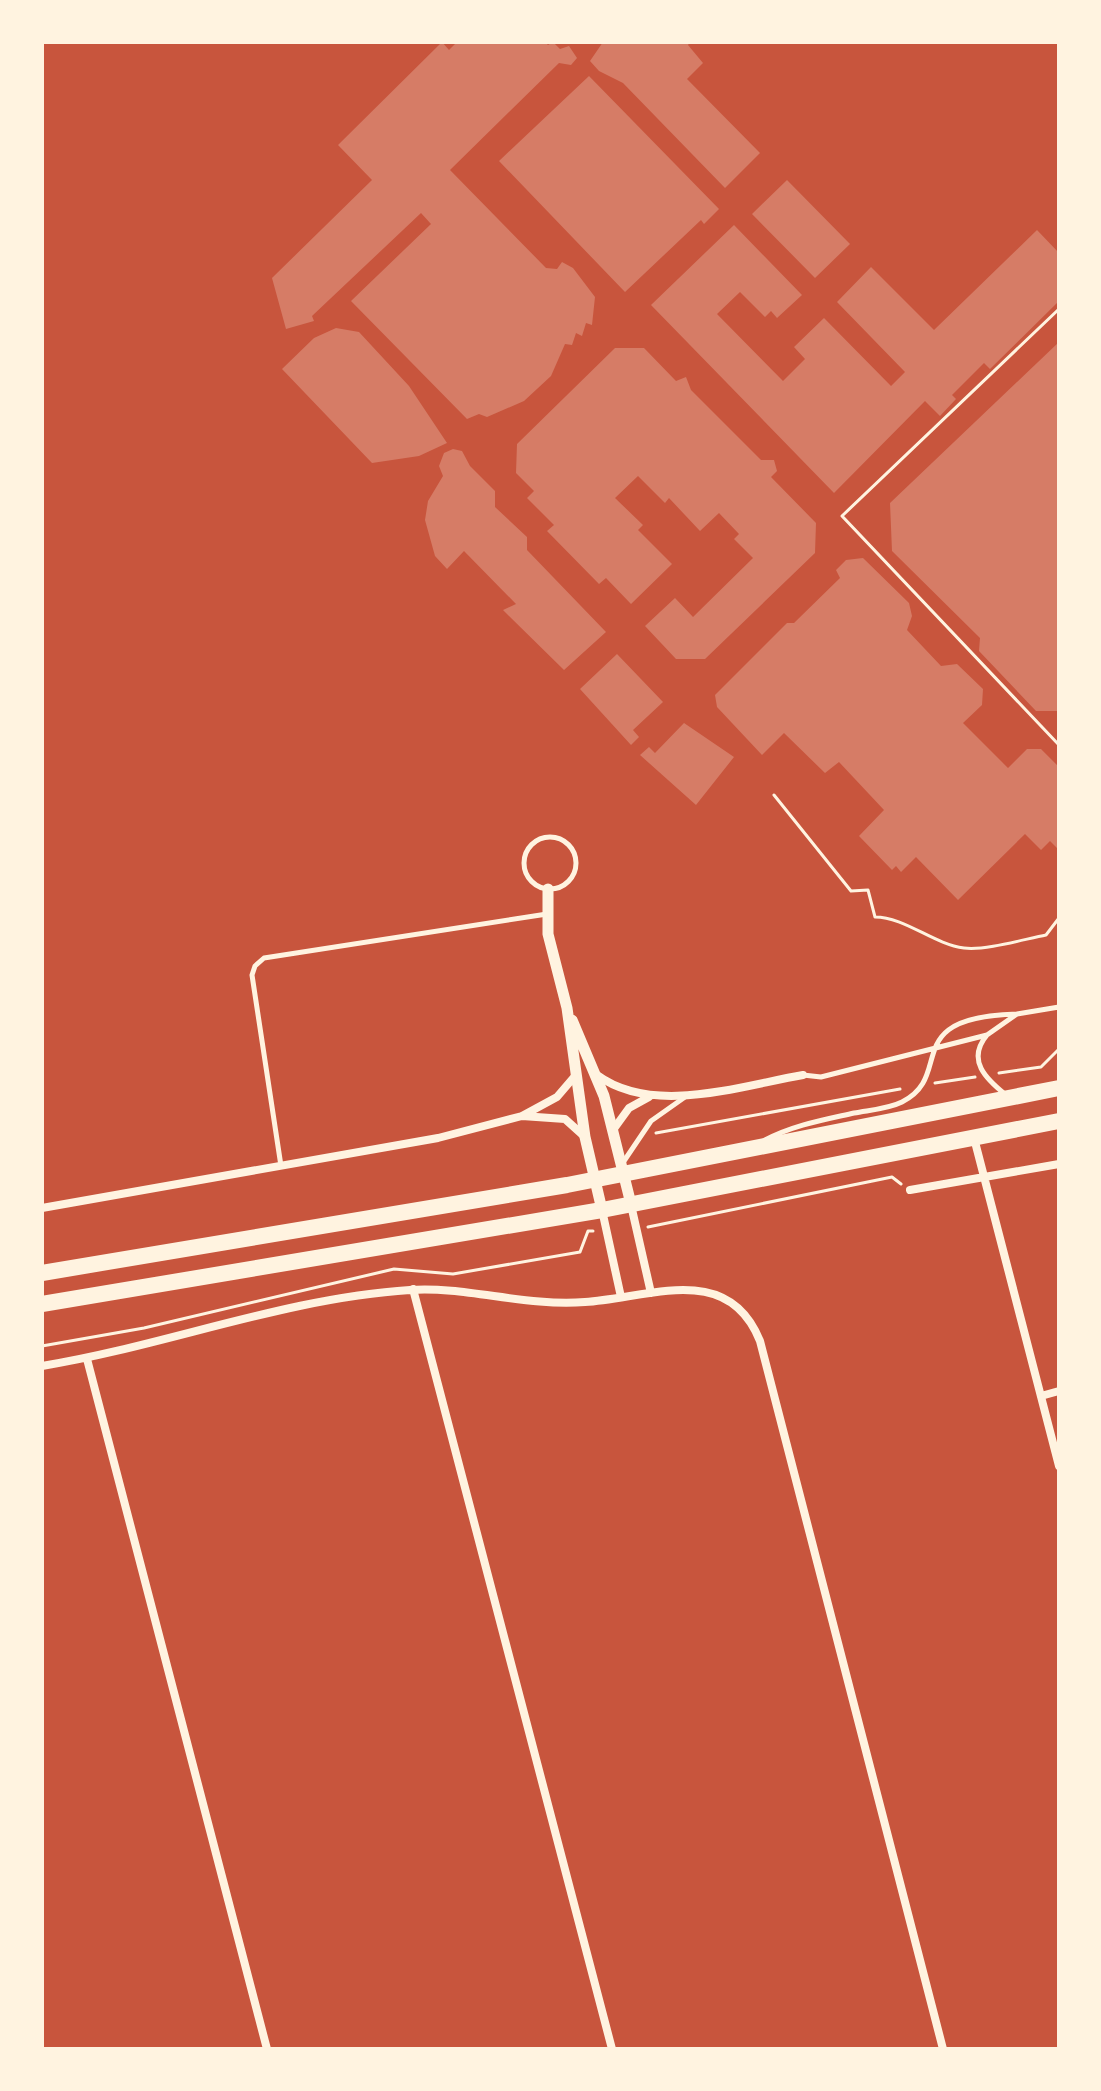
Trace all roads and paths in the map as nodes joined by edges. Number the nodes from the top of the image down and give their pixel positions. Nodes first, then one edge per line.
1 (1059, 309) edge
2 (1059, 745) edge
3 (774, 795) dead end
4 (548, 889) junction
5 (548, 914) junction
6 (1059, 918) edge
7 (1059, 1007) edge
8 (567, 1008) junction
9 (1017, 1014) junction
10 (987, 1035) junction
11 (1059, 1049) edge
12 (932, 1050) junction
13 (597, 1075) junction
14 (803, 1075) joint
15 (983, 1075) junction
16 (575, 1076) junction
17 (920, 1086) junction
18 (1054, 1086) edge
19 (697, 1093) junction
20 (650, 1096) junction
21 (1008, 1096) junction
22 (522, 1116) junction
23 (1059, 1121) edge
24 (645, 1127) junction
25 (613, 1130) junction
26 (973, 1136) junction
27 (585, 1137) junction
28 (753, 1145) junction
29 (1059, 1164) edge
30 (281, 1166) junction
31 (622, 1170) junction
32 (985, 1177) junction
33 (595, 1179) junction
34 (910, 1190) joint
35 (631, 1204) junction
36 (42, 1208) edge
37 (602, 1210) junction
38 (636, 1229) junction
39 (607, 1232) junction
40 (42, 1273) edge
41 (413, 1289) junction
42 (651, 1293) junction
43 (621, 1297) junction
44 (42, 1304) edge
45 (42, 1346) edge
46 (87, 1359) junction
47 (42, 1366) edge
48 (1059, 1391) edge
49 (1041, 1396) junction
50 (1059, 1466) edge
51 (267, 2049) edge
52 (612, 2049) edge
53 (943, 2049) edge

1 - 2 path
3 - 6 path
4 - 4 lane
4 - 5 street
5 - 8 street
5 - 30 lane
7 - 9 lane
8 - 13 street
8 - 16 street
9 - 10 lane
9 - 12 lane
10 - 12 lane
10 - 15 lane
11 - 15 path
12 - 14 lane
12 - 17 lane
13 - 20 street
13 - 25 street
14 - 19 street
15 - 17 path
15 - 21 lane
16 - 22 street
16 - 27 street
17 - 24 path
17 - 28 lane
18 - 21 highway
19 - 20 street
19 - 24 lane
20 - 25 street
21 - 28 highway
22 - 27 street
22 - 30 street
23 - 26 highway
24 - 31 lane
25 - 31 street
26 - 32 street
26 - 35 highway
27 - 33 street
28 - 31 highway
29 - 32 street
30 - 36 street
31 - 33 highway
31 - 35 street
32 - 34 street
32 - 49 street
33 - 37 street
33 - 40 highway
34 - 38 path
35 - 37 highway
35 - 38 street
37 - 39 street
37 - 44 highway
38 - 42 street
39 - 43 street
39 - 45 path
41 - 43 street
41 - 46 street
41 - 52 street
42 - 43 street
42 - 53 street
46 - 47 street
46 - 51 street
48 - 49 street
49 - 50 street

